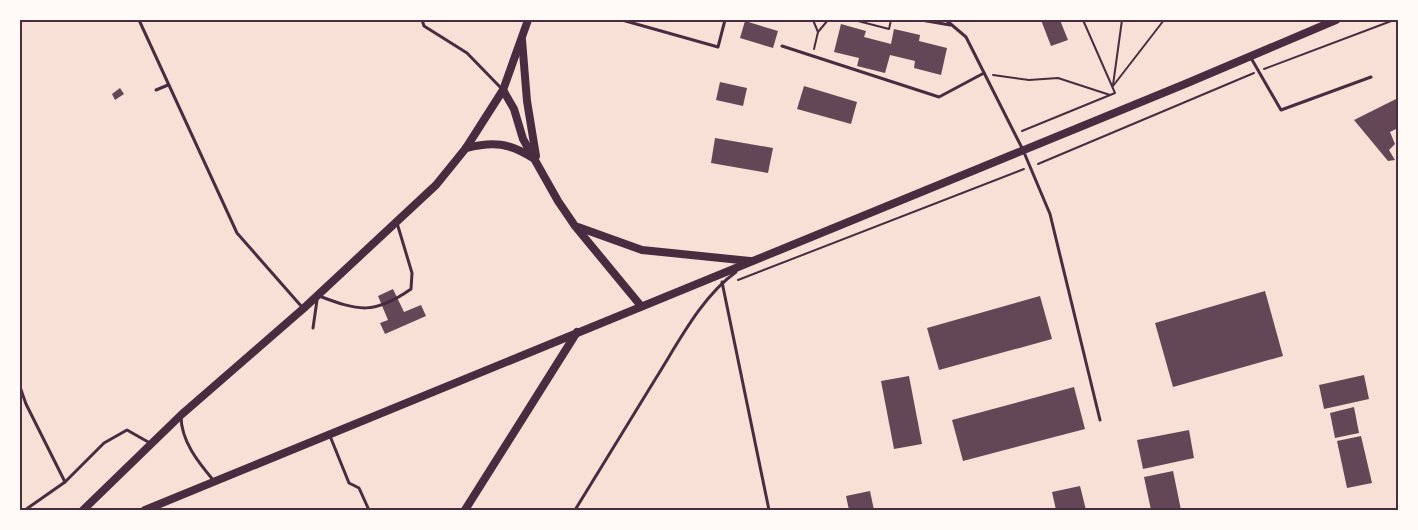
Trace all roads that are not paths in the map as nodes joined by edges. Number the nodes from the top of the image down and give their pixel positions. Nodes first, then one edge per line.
1 (139, 20) edge
2 (422, 20) edge
3 (528, 20) edge
4 (622, 20) edge
5 (725, 20) edge
6 (921, 20) edge
7 (946, 20) edge
8 (1336, 20) edge
9 (952, 25) junction
10 (522, 40) junction
11 (782, 46) dead end
12 (1250, 56) junction
13 (984, 74) junction
14 (1371, 76) dead end
15 (168, 85) junction
16 (156, 90) dead end
17 (503, 90) junction
18 (466, 148) junction
19 (1023, 150) junction
20 (536, 160) junction
21 (397, 223) junction
22 (575, 226) junction
23 (751, 262) junction
24 (722, 284) junction
25 (317, 295) junction
26 (641, 306) junction
27 (304, 308) junction
28 (313, 328) dead end
29 (577, 332) junction
30 (20, 387) edge
31 (181, 415) junction
32 (1100, 420) dead end
33 (329, 434) junction
34 (151, 444) junction
35 (214, 481) junction
36 (65, 482) junction
37 (25, 510) edge
38 (83, 510) edge
39 (145, 510) edge
40 (369, 510) edge
41 (465, 510) edge
42 (575, 510) edge
43 (769, 510) edge

1 - 15 lane
2 - 17 lane
3 - 10 main road
4 - 5 lane
6 - 9 lane
7 - 9 lane
8 - 12 main road
9 - 13 lane
10 - 17 main road
10 - 20 main road
11 - 13 lane
12 - 14 lane
12 - 19 main road
13 - 19 lane
15 - 16 lane
15 - 27 lane
17 - 18 main road
17 - 20 main road
18 - 20 main road
18 - 21 main road
19 - 23 main road
19 - 32 lane
20 - 22 main road
21 - 25 main road
21 - 25 lane
22 - 23 main road
22 - 26 main road
23 - 24 lane
23 - 26 main road
24 - 42 lane
24 - 43 lane
25 - 27 main road
25 - 28 lane
26 - 29 main road
27 - 31 main road
29 - 33 main road
29 - 41 main road
30 - 36 lane
31 - 34 main road
31 - 35 lane
33 - 35 main road
33 - 40 lane
34 - 36 lane
34 - 38 main road
35 - 39 main road
36 - 37 lane

